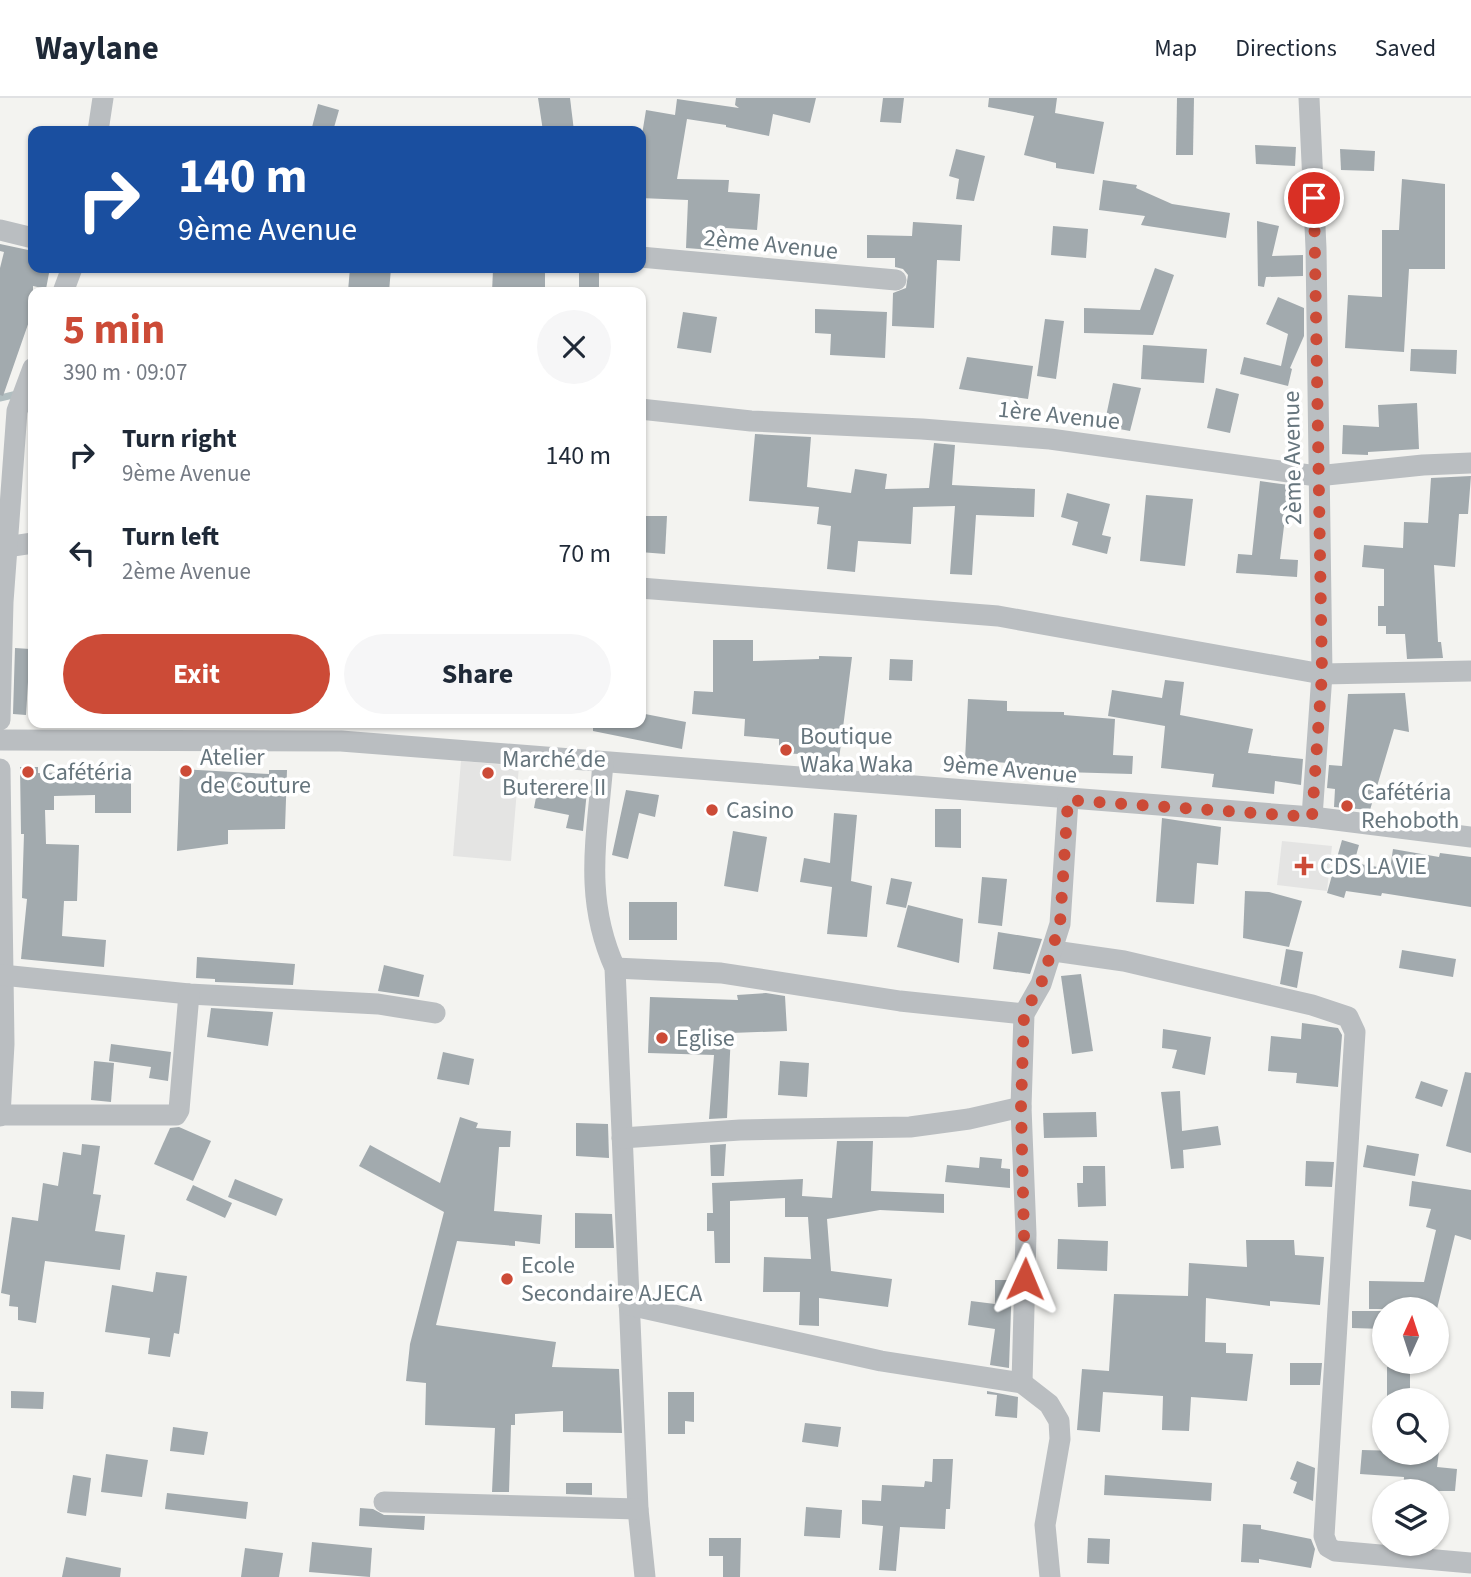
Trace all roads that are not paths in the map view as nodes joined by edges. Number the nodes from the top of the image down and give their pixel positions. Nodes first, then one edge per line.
1 (103, 98) edge
2 (1309, 98) edge
3 (99, 126) edge
4 (0, 230) edge
5 (28, 237) edge
6 (646, 258) edge
7 (896, 280) dead end
8 (28, 382) edge
9 (646, 410) edge
10 (17, 412) edge
11 (1471, 463) edge
12 (1317, 476) junction
13 (28, 543) edge
14 (6, 547) junction
15 (646, 588) edge
16 (1471, 671) edge
17 (1322, 674) junction
18 (0, 720) edge
19 (0, 740) edge
20 (603, 763) junction
21 (0, 769) edge
22 (1068, 800) junction
23 (1312, 817) junction
24 (1471, 837) edge
25 (1054, 951) junction
26 (615, 968) junction
27 (2, 975) junction
28 (188, 994) junction
29 (435, 1013) dead end
30 (1024, 1014) junction
31 (1021, 1107) junction
32 (0, 1115) edge
33 (622, 1138) junction
34 (629, 1305) junction
35 (1022, 1382) junction
36 (384, 1502) dead end
37 (638, 1509) junction
38 (1471, 1563) edge
39 (645, 1577) edge
40 (1050, 1577) edge

1 - 3 street
2 - 12 street, 2ème Avenue
4 - 5 street
6 - 7 street, 2ème Avenue
8 - 10 street
9 - 12 street, 1ère Avenue
10 - 14 street
11 - 12 street, 1ère Avenue
12 - 17 street, 2ème Avenue
13 - 14 street
14 - 18 street
15 - 17 street
16 - 17 street
17 - 23 street, 2ème Avenue
19 - 20 street, 9ème Avenue
20 - 22 street, 9ème Avenue
20 - 26 street
21 - 27 street
22 - 23 street, 9ème Avenue
22 - 25 street
23 - 24 street, 9ème Avenue
25 - 30 street
25 - 38 street
26 - 30 street
26 - 33 street
27 - 28 street
27 - 32 street
28 - 29 street
28 - 32 street
30 - 31 street
31 - 33 street
31 - 35 street
33 - 34 street
34 - 35 street
34 - 37 street
35 - 40 street
36 - 37 street
37 - 39 street

